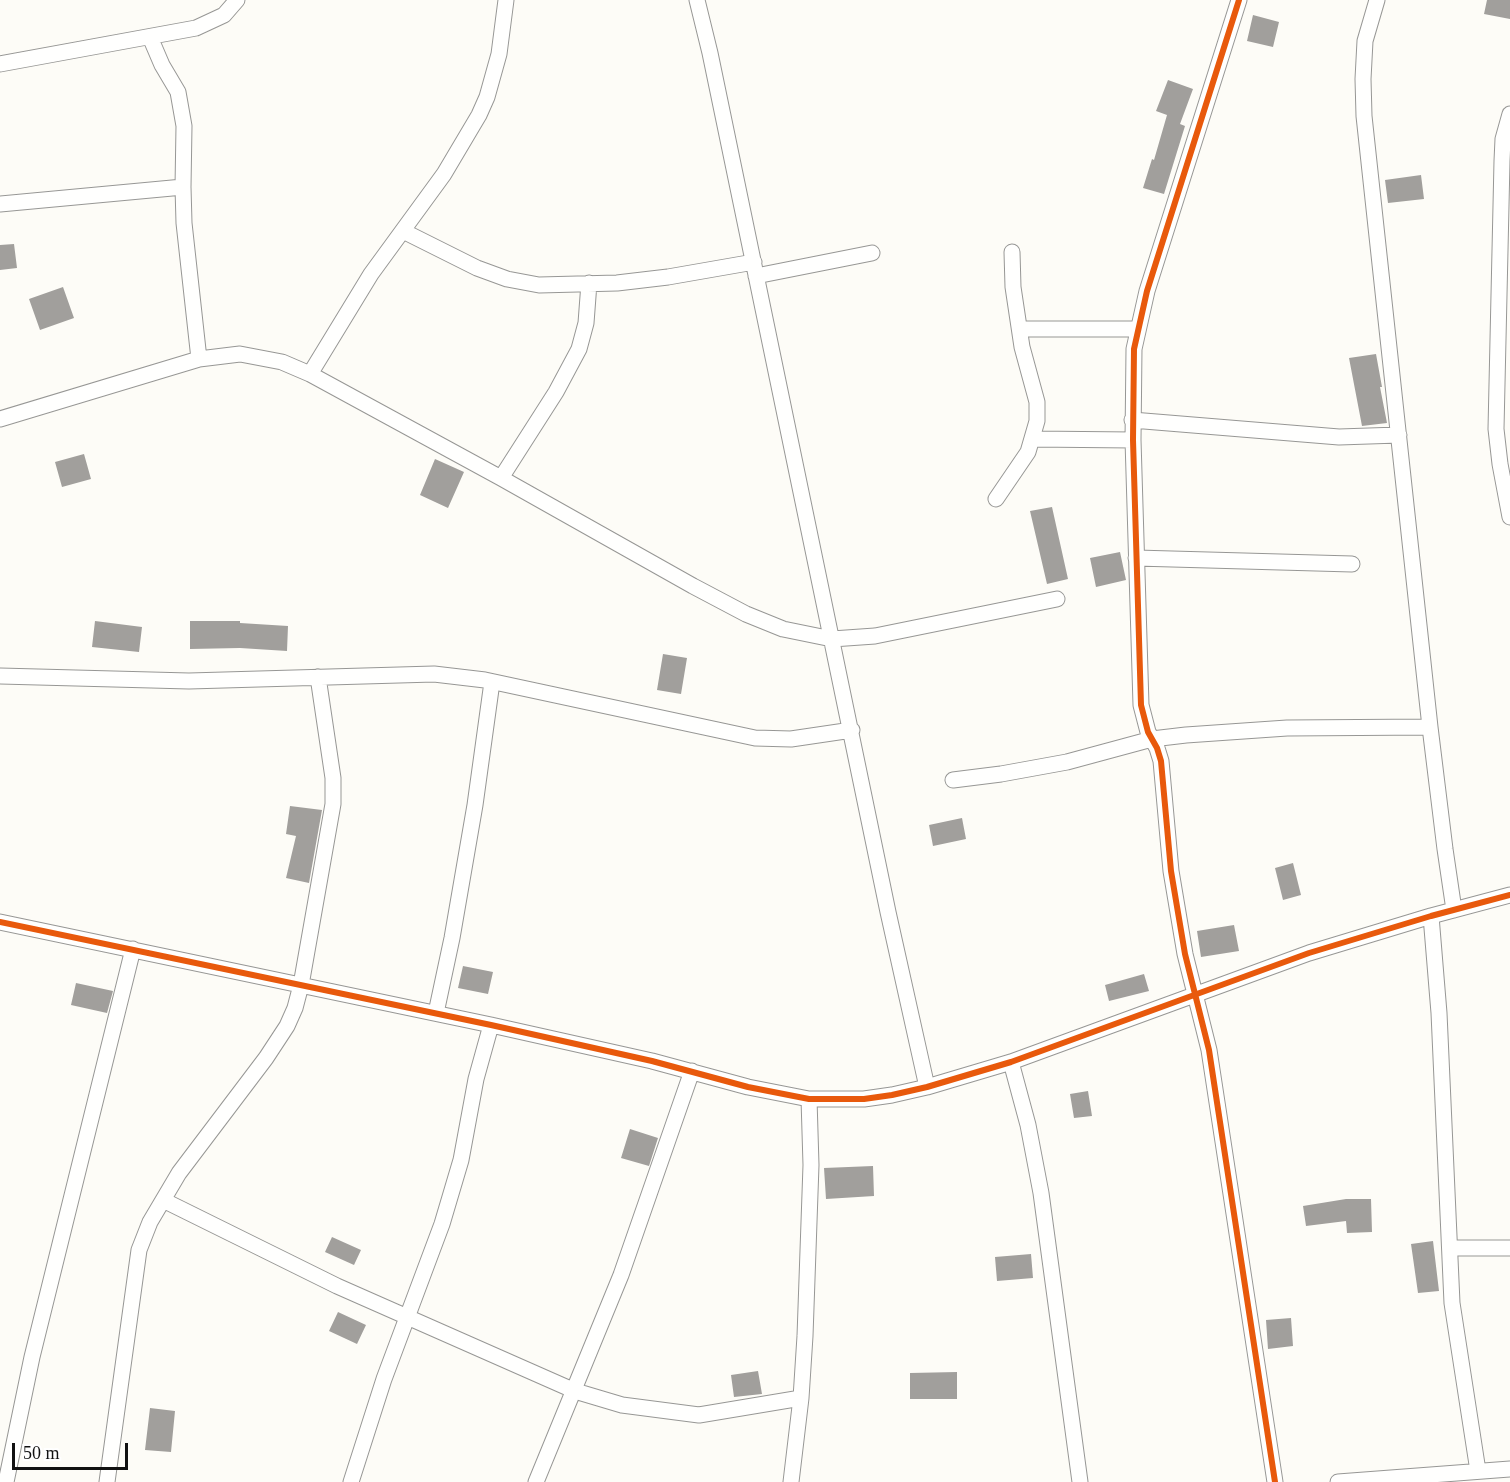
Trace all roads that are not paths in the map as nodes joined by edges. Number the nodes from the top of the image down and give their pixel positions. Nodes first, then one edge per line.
1 (237, 0) edge
2 (506, 0) edge
3 (698, 0) edge
4 (1239, 0) edge
5 (1377, 0) edge
6 (150, 37) junction
7 (0, 64) edge
8 (1510, 114) edge
9 (183, 187) junction
10 (0, 204) edge
11 (403, 231) junction
12 (1012, 252) dead end
13 (872, 253) dead end
14 (755, 269) junction
15 (589, 283) junction
16 (1020, 329) junction
17 (1138, 329) junction
18 (199, 359) junction
19 (310, 374) junction
20 (0, 419) edge
21 (1132, 420) junction
22 (1399, 435) junction
23 (1032, 439) junction
24 (1133, 440) junction
25 (501, 478) junction
26 (996, 499) dead end
27 (1510, 517) edge
28 (1136, 558) junction
29 (1352, 564) dead end
30 (1057, 599) dead end
31 (832, 639) junction
32 (0, 676) edge
33 (318, 677) junction
34 (492, 682) junction
35 (1430, 727) junction
36 (852, 730) junction
37 (1152, 739) junction
38 (953, 780) dead end
39 (1510, 895) edge
40 (1454, 910) junction
41 (1431, 916) junction
42 (0, 921) edge
43 (134, 949) junction
44 (301, 985) junction
45 (1196, 994) junction
46 (436, 1012) junction
47 (491, 1025) junction
48 (1011, 1062) junction
49 (692, 1071) junction
50 (927, 1087) junction
51 (809, 1098) junction
52 (163, 1200) junction
53 (1450, 1248) junction
54 (1510, 1248) edge
55 (406, 1318) junction
56 (575, 1391) junction
57 (801, 1398) junction
58 (1510, 1469) edge
59 (1479, 1471) junction
60 (6, 1482) edge
61 (107, 1482) edge
62 (351, 1482) edge
63 (536, 1482) edge
64 (791, 1482) edge
65 (1080, 1482) edge
66 (1275, 1482) edge
67 (1338, 1482) edge

1 - 6 street
2 - 11 street
3 - 14 street
4 - 17 street
5 - 22 street
6 - 7 street
6 - 9 street
8 - 27 street
9 - 10 street
9 - 18 street
11 - 15 street
11 - 19 street
12 - 16 street
13 - 14 street
14 - 15 street
14 - 31 street
15 - 25 street
16 - 17 street
16 - 23 street
17 - 21 street
18 - 19 street
18 - 20 street
19 - 25 street
21 - 22 street
21 - 24 street
22 - 35 street
23 - 24 street
23 - 26 street
24 - 28 street
25 - 31 street
28 - 29 street
28 - 37 street
30 - 31 street
31 - 36 street
32 - 33 street
33 - 34 street
33 - 44 street
34 - 36 street
34 - 46 street
35 - 37 street
35 - 40 street
36 - 50 street
37 - 38 street
37 - 45 street
39 - 40 street
40 - 41 street
41 - 45 street
41 - 53 street
42 - 43 street
43 - 44 street
43 - 60 street
44 - 46 street
44 - 52 street
45 - 48 street
45 - 66 street
46 - 47 street
47 - 49 street
47 - 55 street
48 - 50 street
48 - 65 street
49 - 51 street
49 - 56 street
50 - 51 street
51 - 57 street
52 - 55 street
52 - 61 street
53 - 54 street
53 - 59 street
55 - 56 street
55 - 62 street
56 - 57 street
56 - 63 street
57 - 64 street
58 - 59 street
59 - 67 street

